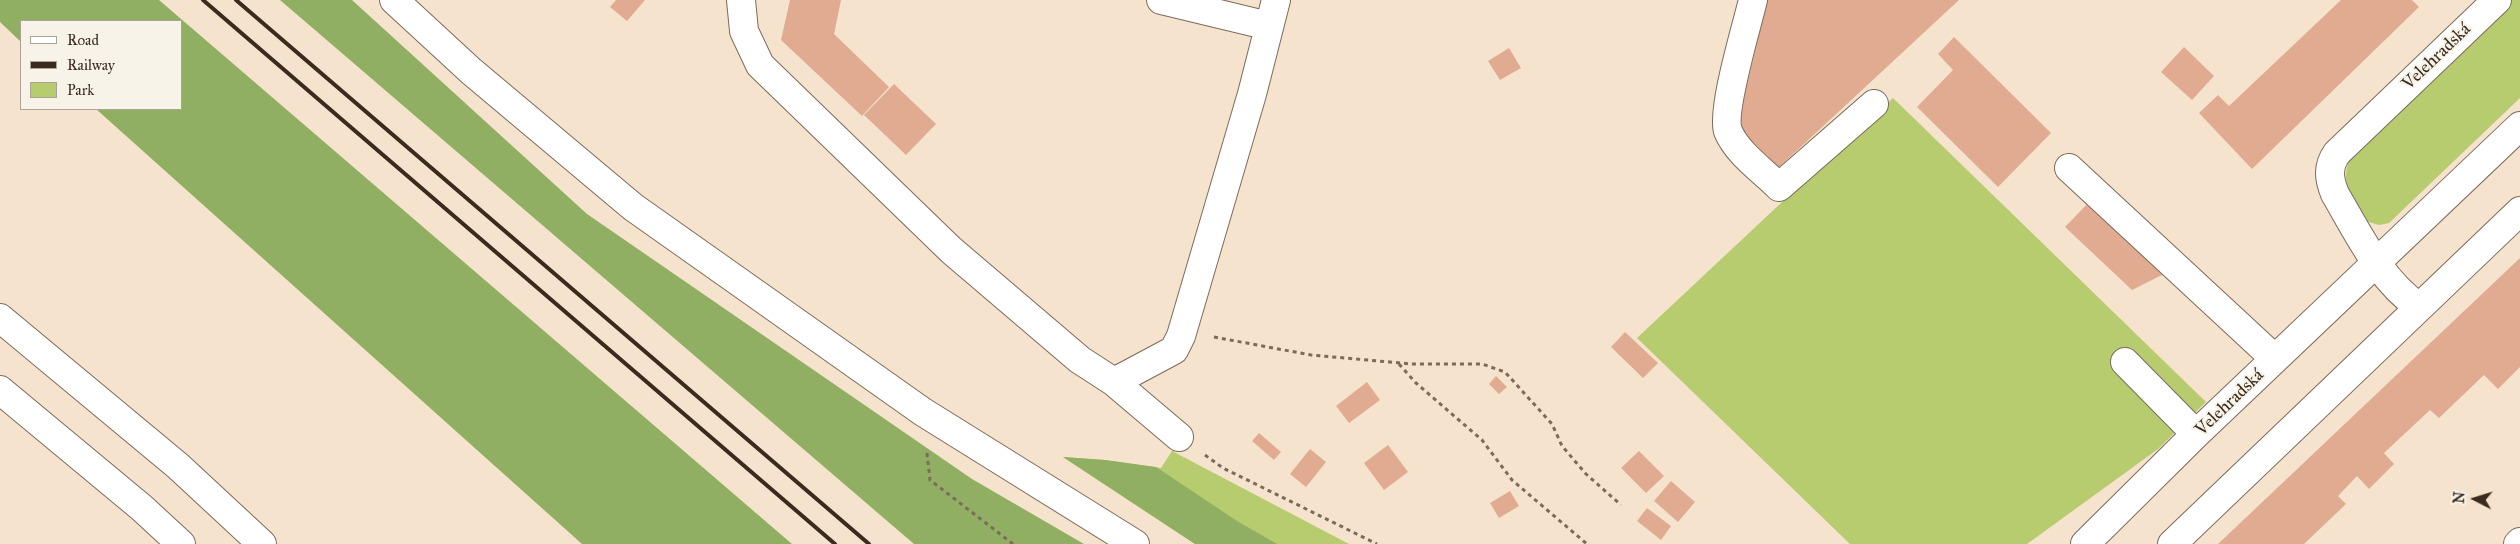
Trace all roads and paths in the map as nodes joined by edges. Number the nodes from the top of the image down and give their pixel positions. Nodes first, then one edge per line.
1 (394, 0) edge
2 (741, 0) edge
3 (1161, 0) edge
4 (1753, 0) edge
5 (2497, 0) edge
6 (1272, 13) edge
7 (1874, 104) dead end
8 (2520, 126) edge
9 (2069, 168) dead end
10 (2520, 211) edge
11 (2376, 263) junction
12 (2419, 307) junction
13 (0, 318) edge
14 (1181, 336) junction
15 (2275, 359) junction
16 (2125, 362) dead end
17 (1398, 363) junction
18 (1114, 382) junction
19 (0, 390) edge
20 (923, 412) junction
21 (2196, 434) junction
22 (1179, 438) joint
23 (1621, 505) dead end
24 (181, 544) edge
25 (262, 544) edge
26 (1013, 544) edge
27 (1135, 544) edge
28 (1377, 544) edge
29 (1587, 544) edge
30 (2085, 544) edge
31 (2172, 544) edge

1 - 20 main road
2 - 18 main road
3 - 6 main road
4 - 7 main road
5 - 11 main road, Velehradská
6 - 14 main road
8 - 11 main road, Velehradská
9 - 15 main road
10 - 12 main road
11 - 12 main road, Velehradská
11 - 15 main road, Velehradská
12 - 31 main road
13 - 25 main road
14 - 17 path
14 - 18 main road
15 - 21 main road, Velehradská
16 - 21 main road
17 - 23 path
17 - 29 path
18 - 22 main road
19 - 24 main road
20 - 26 path
20 - 27 main road
21 - 30 main road, Velehradská
22 - 28 path

